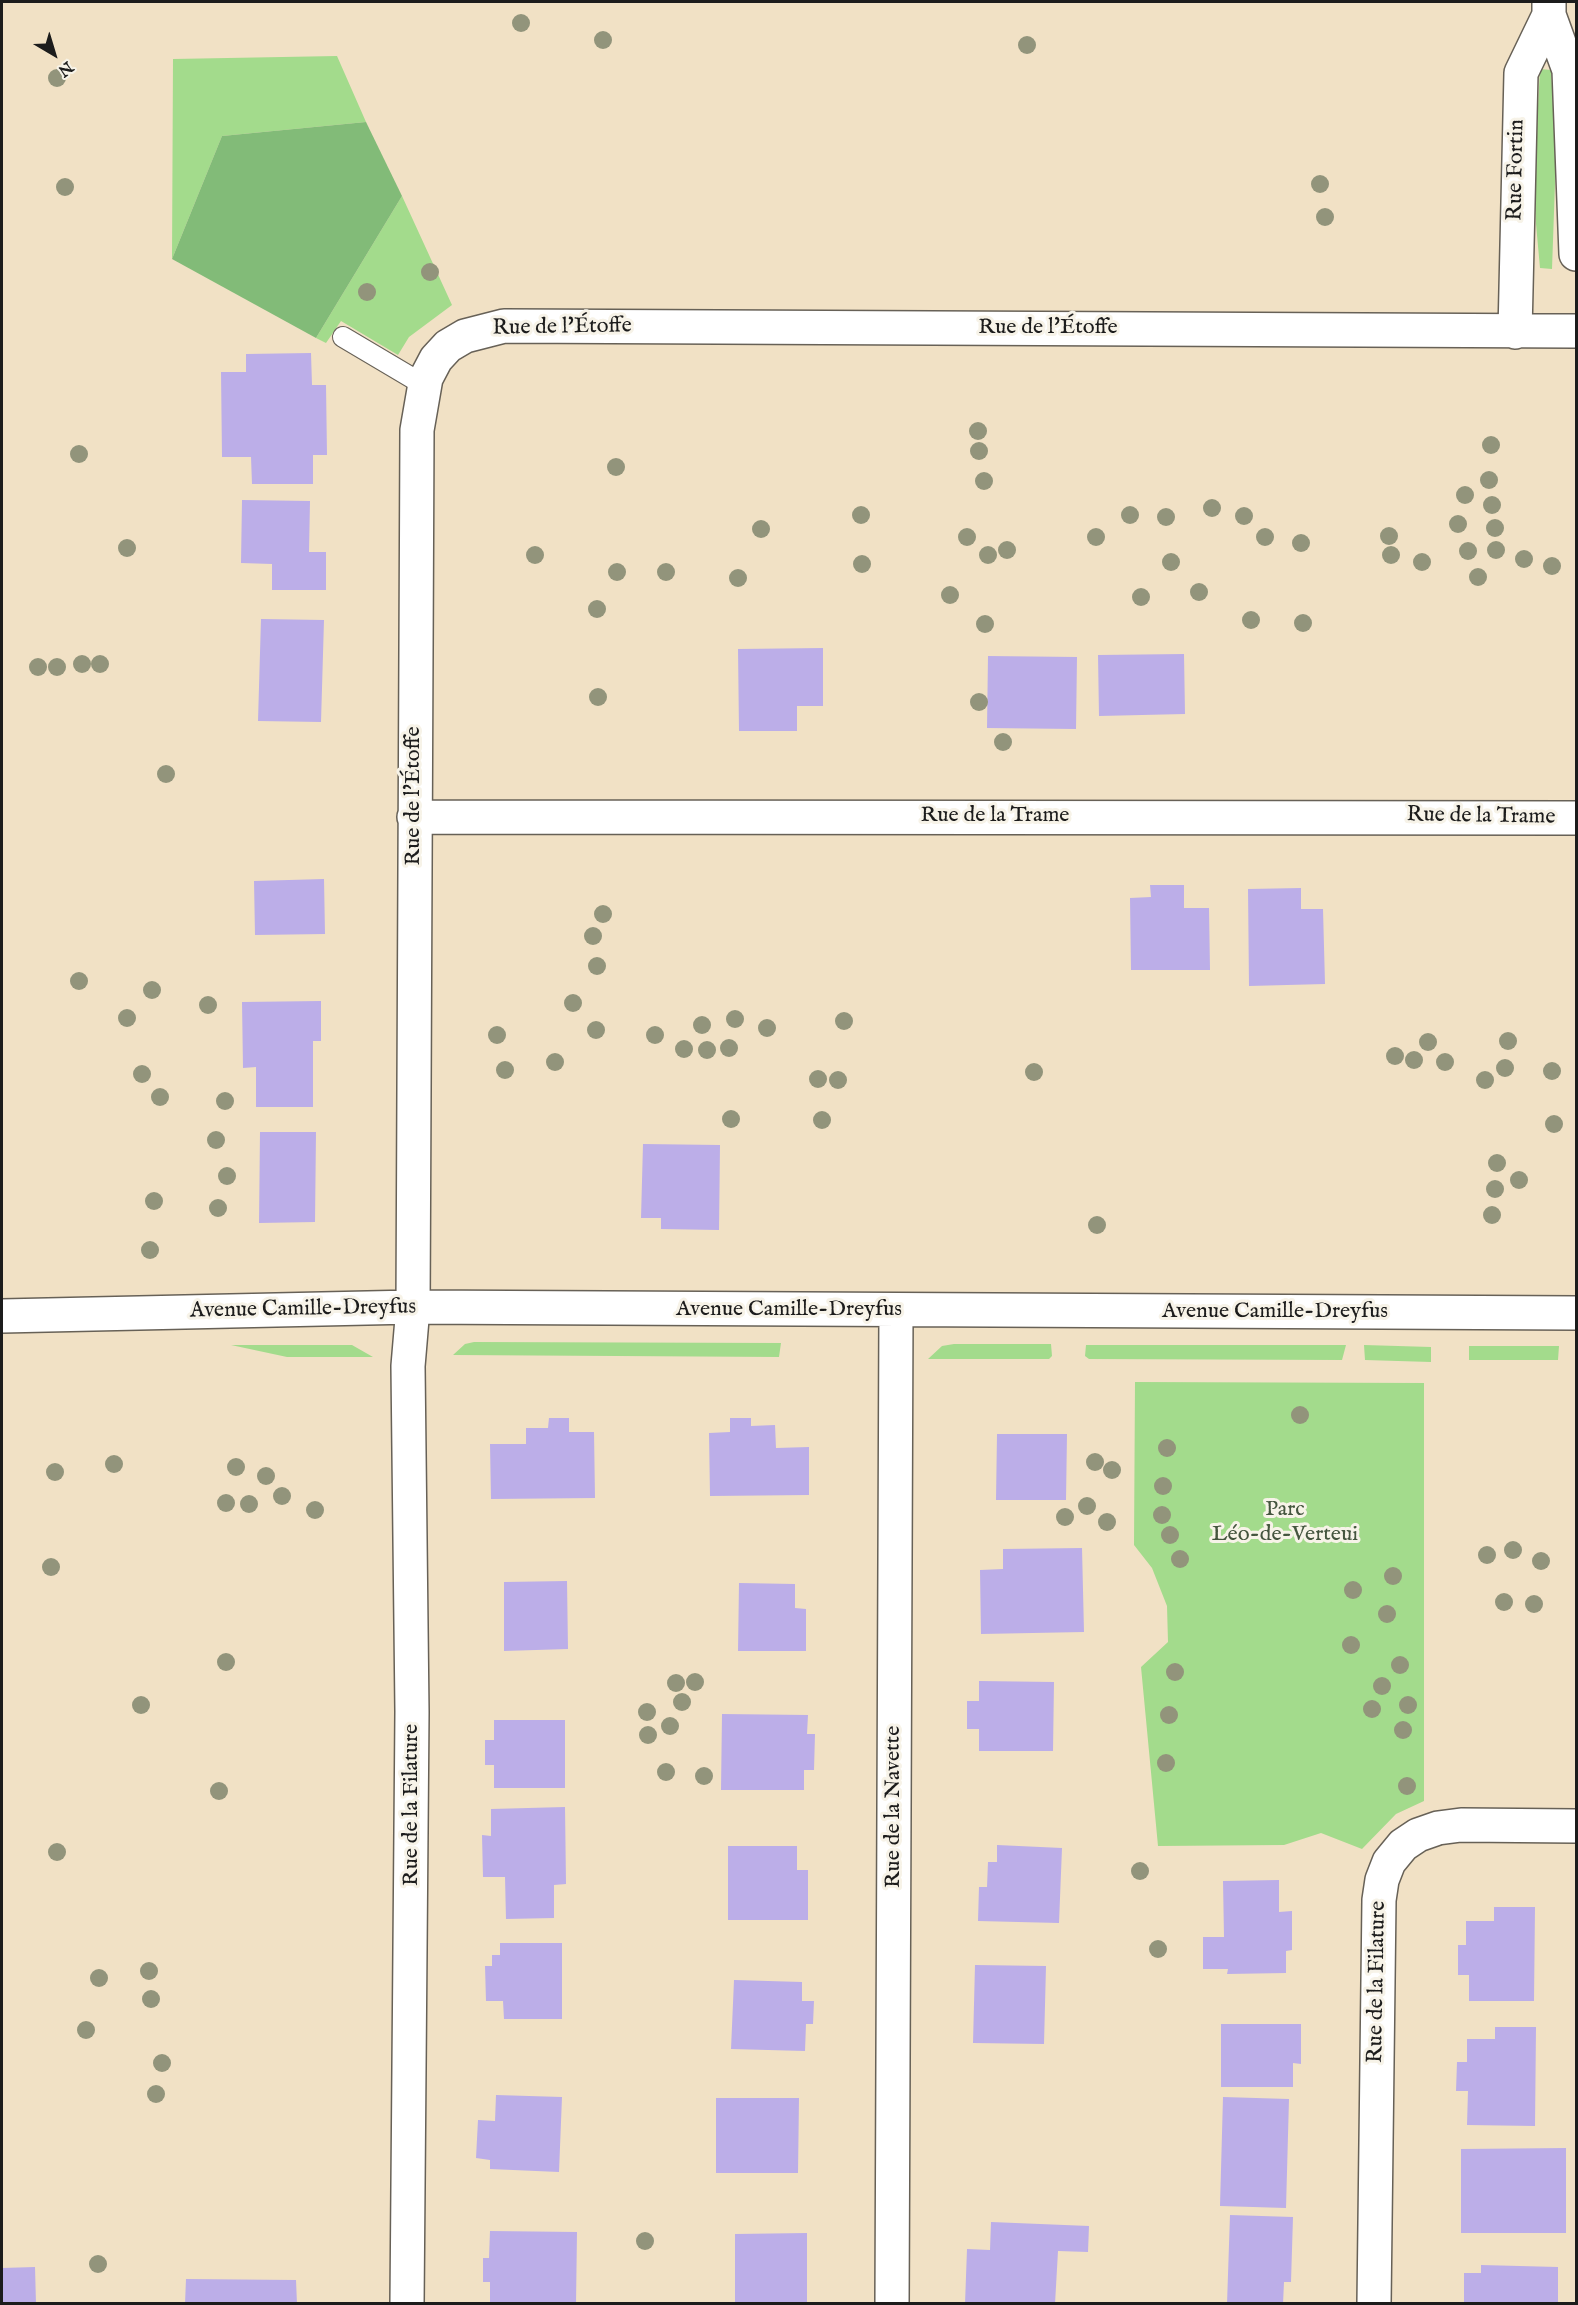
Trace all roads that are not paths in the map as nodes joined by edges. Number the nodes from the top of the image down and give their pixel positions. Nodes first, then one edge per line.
1 (1549, 8) edge
2 (1576, 254) edge
3 (1576, 331) edge
4 (1515, 332) junction
5 (343, 337) dead end
6 (424, 385) junction
7 (414, 817) junction
8 (1576, 818) edge
9 (413, 1307) junction
10 (896, 1311) junction
11 (1576, 1313) edge
12 (2, 1316) edge
13 (1576, 1826) edge
14 (408, 2304) edge
15 (892, 2304) edge
16 (1374, 2304) edge

1 - 2 street, Rue Fortin
1 - 4 street, Rue Fortin
3 - 4 street, Rue de l'Étoffe
4 - 6 street, Rue de l'Étoffe
5 - 6 lane
6 - 7 street, Rue de l'Étoffe
7 - 8 street, Rue de la Trame
7 - 9 street, Rue de l'Étoffe
9 - 10 street, Avenue Camille-Dreyfus
9 - 12 street, Avenue Camille-Dreyfus
9 - 14 street, Rue de la Filature
10 - 11 street, Avenue Camille-Dreyfus
10 - 15 street, Rue de la Navette
13 - 16 street, Rue de la Filature

